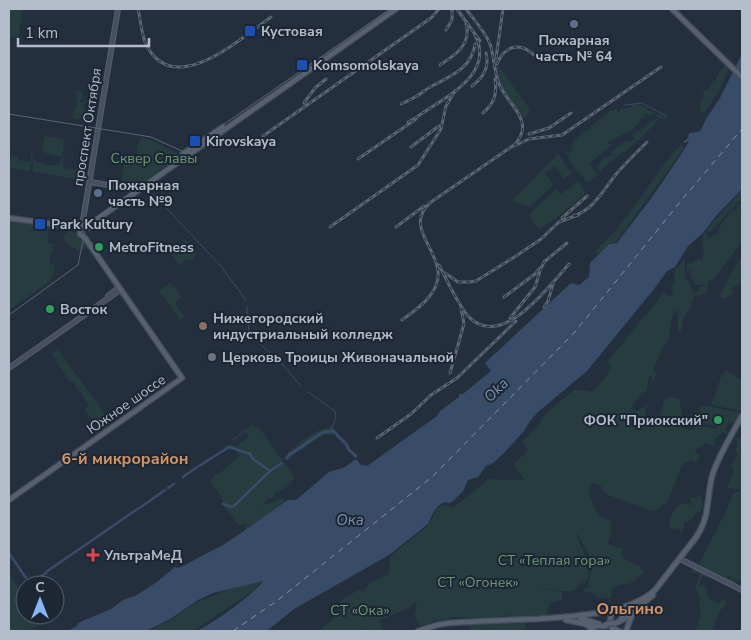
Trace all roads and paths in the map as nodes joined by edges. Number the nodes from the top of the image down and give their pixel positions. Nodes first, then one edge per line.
1 (118, 9) edge
2 (396, 9) edge
3 (673, 9) edge
4 (389, 12) edge
5 (742, 76) edge
6 (90, 182) junction
7 (137, 190) junction
8 (9, 218) edge
9 (84, 227) junction
10 (119, 289) junction
11 (9, 367) edge
12 (742, 416) edge
13 (9, 500) edge
14 (697, 536) junction
15 (686, 552) junction
16 (680, 559) junction
17 (688, 562) junction
18 (677, 566) junction
19 (693, 566) junction
20 (742, 590) edge
21 (620, 608) junction
22 (636, 610) junction
23 (569, 617) junction
24 (523, 620) junction
25 (581, 623) junction
26 (614, 623) junction
27 (606, 625) junction
28 (418, 631) edge
29 (594, 631) edge
30 (599, 631) edge
31 (614, 631) edge
32 (626, 631) edge

1 - 6 main road, проспект Октября
2 - 4 main road
3 - 5 main road
4 - 7 main road
6 - 7 main road
6 - 9 main road, проспект Октября
7 - 9 main road
8 - 9 main road
9 - 10 main road
10 - 11 main road
10 - 13 main road, Южное шоссе
12 - 14 main road
14 - 15 main road
14 - 16 main road
15 - 16 main road
15 - 17 main road
16 - 17 main road
16 - 18 main road
16 - 21 main road
17 - 19 main road
18 - 19 main road
18 - 22 main road
19 - 20 main road
21 - 23 main road
21 - 31 main road
22 - 26 main road
22 - 32 main road
23 - 24 main road
23 - 27 main road
24 - 25 main road
24 - 28 main road
25 - 27 main road
25 - 29 main road
26 - 27 main road, bridge
26 - 31 main road
27 - 30 main road

